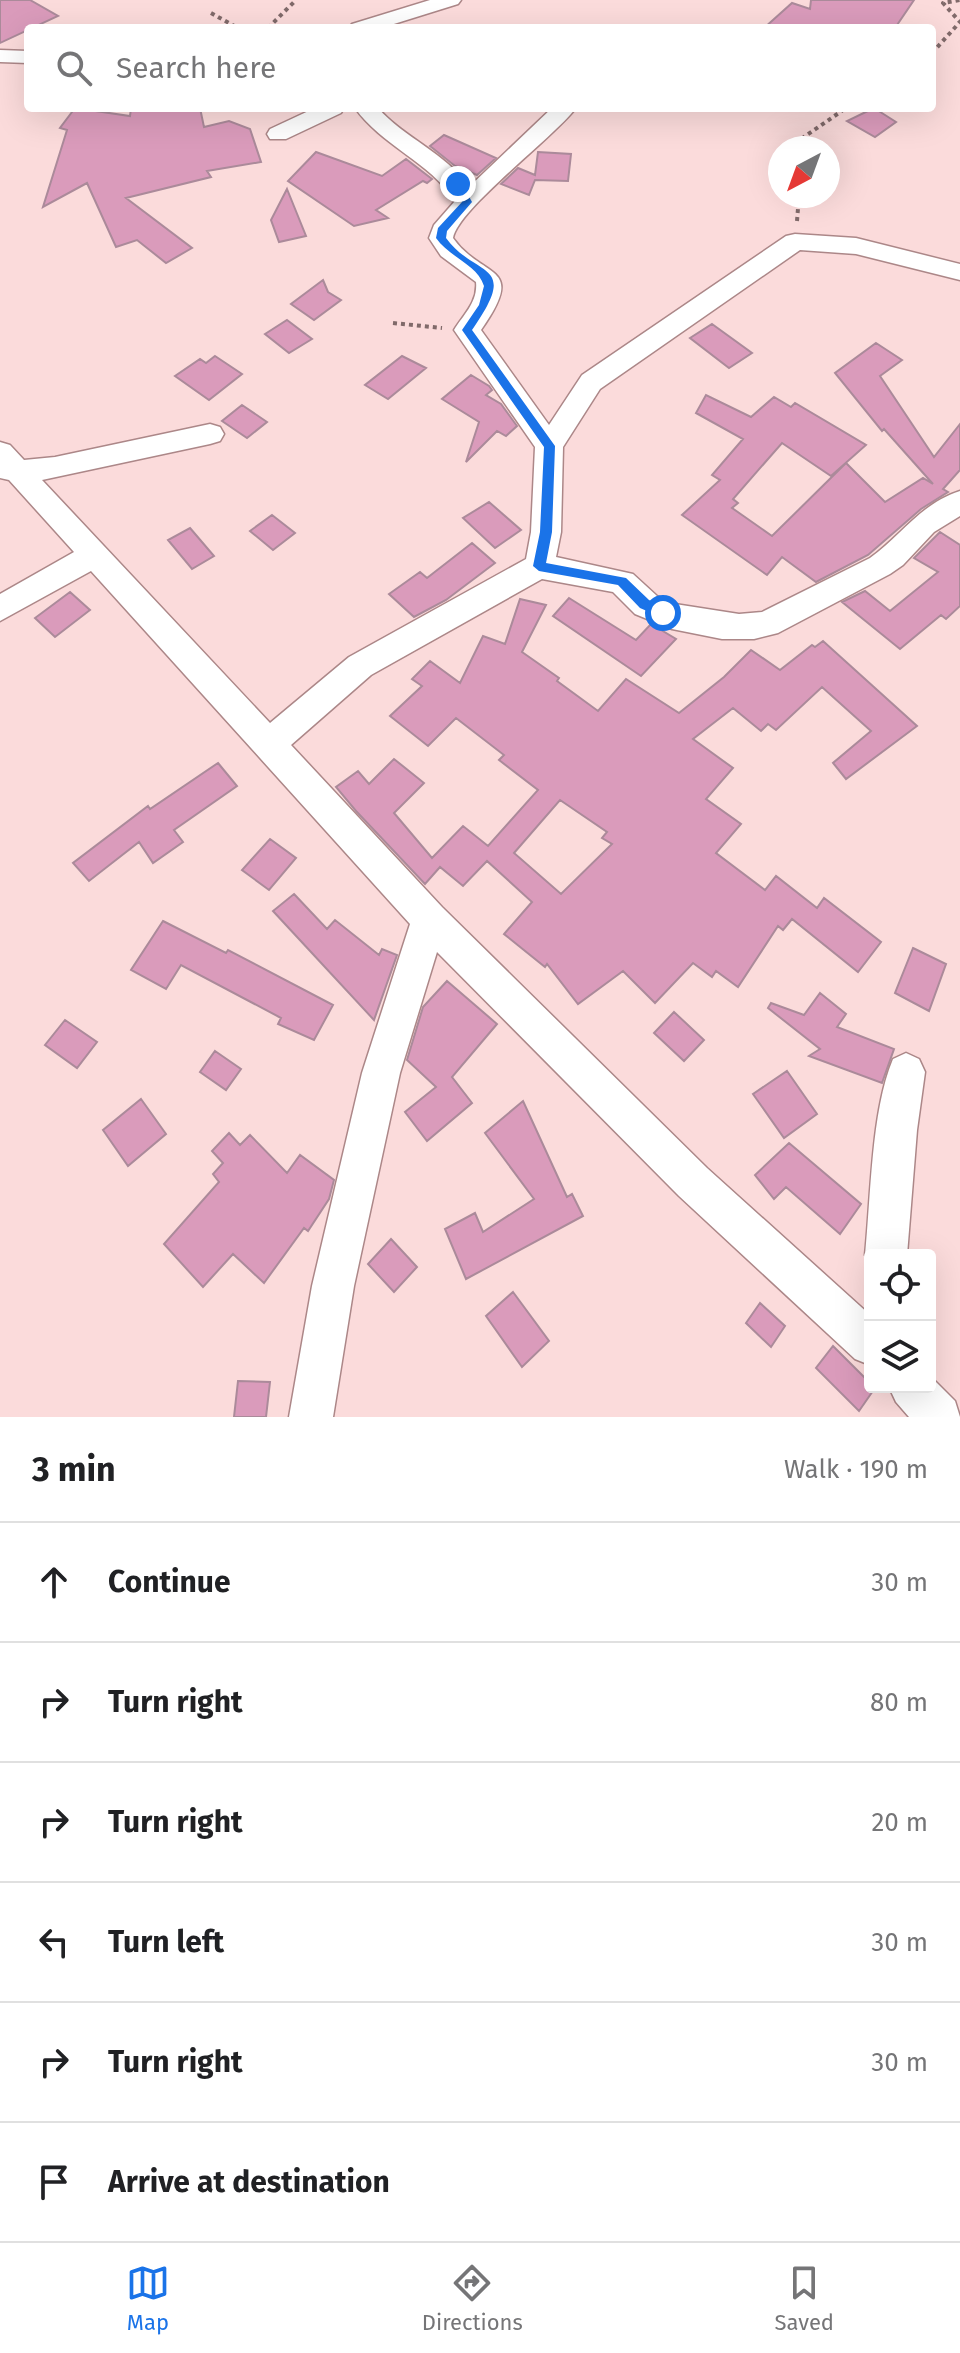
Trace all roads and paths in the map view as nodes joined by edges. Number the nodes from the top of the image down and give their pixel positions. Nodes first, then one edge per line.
1 (296, 0) edge
2 (451, 0) edge
3 (960, 0) edge
4 (211, 13) dead end
5 (231, 24) edge
6 (272, 24) edge
7 (372, 24) edge
8 (936, 49) edge
9 (0, 56) edge
10 (24, 57) edge
11 (325, 112) edge
12 (370, 112) edge
13 (560, 112) edge
14 (840, 112) edge
15 (278, 134) dead end
16 (805, 136) edge
17 (467, 202) junction
18 (960, 272) edge
19 (393, 323) dead end
20 (467, 330) junction
21 (210, 434) dead end
22 (549, 446) junction
23 (6, 464) edge
24 (960, 502) edge
25 (95, 554) junction
26 (539, 566) junction
27 (0, 609) edge
28 (268, 745) junction
29 (429, 919) junction
30 (906, 1072) dead end
31 (887, 1249) edge
32 (864, 1339) edge
33 (917, 1393) edge
34 (311, 1417) edge
35 (939, 1417) edge

1 - 6 path
2 - 7 street
3 - 8 path
4 - 5 path
9 - 10 street
11 - 15 street
12 - 17 street
13 - 17 street
14 - 16 path
17 - 20 street
18 - 22 street
19 - 20 path
20 - 22 street
21 - 23 street
22 - 26 street
23 - 25 street
24 - 26 street
25 - 27 street
25 - 28 street
26 - 28 street
28 - 29 street
29 - 32 street
29 - 34 street
30 - 31 street
33 - 35 street

